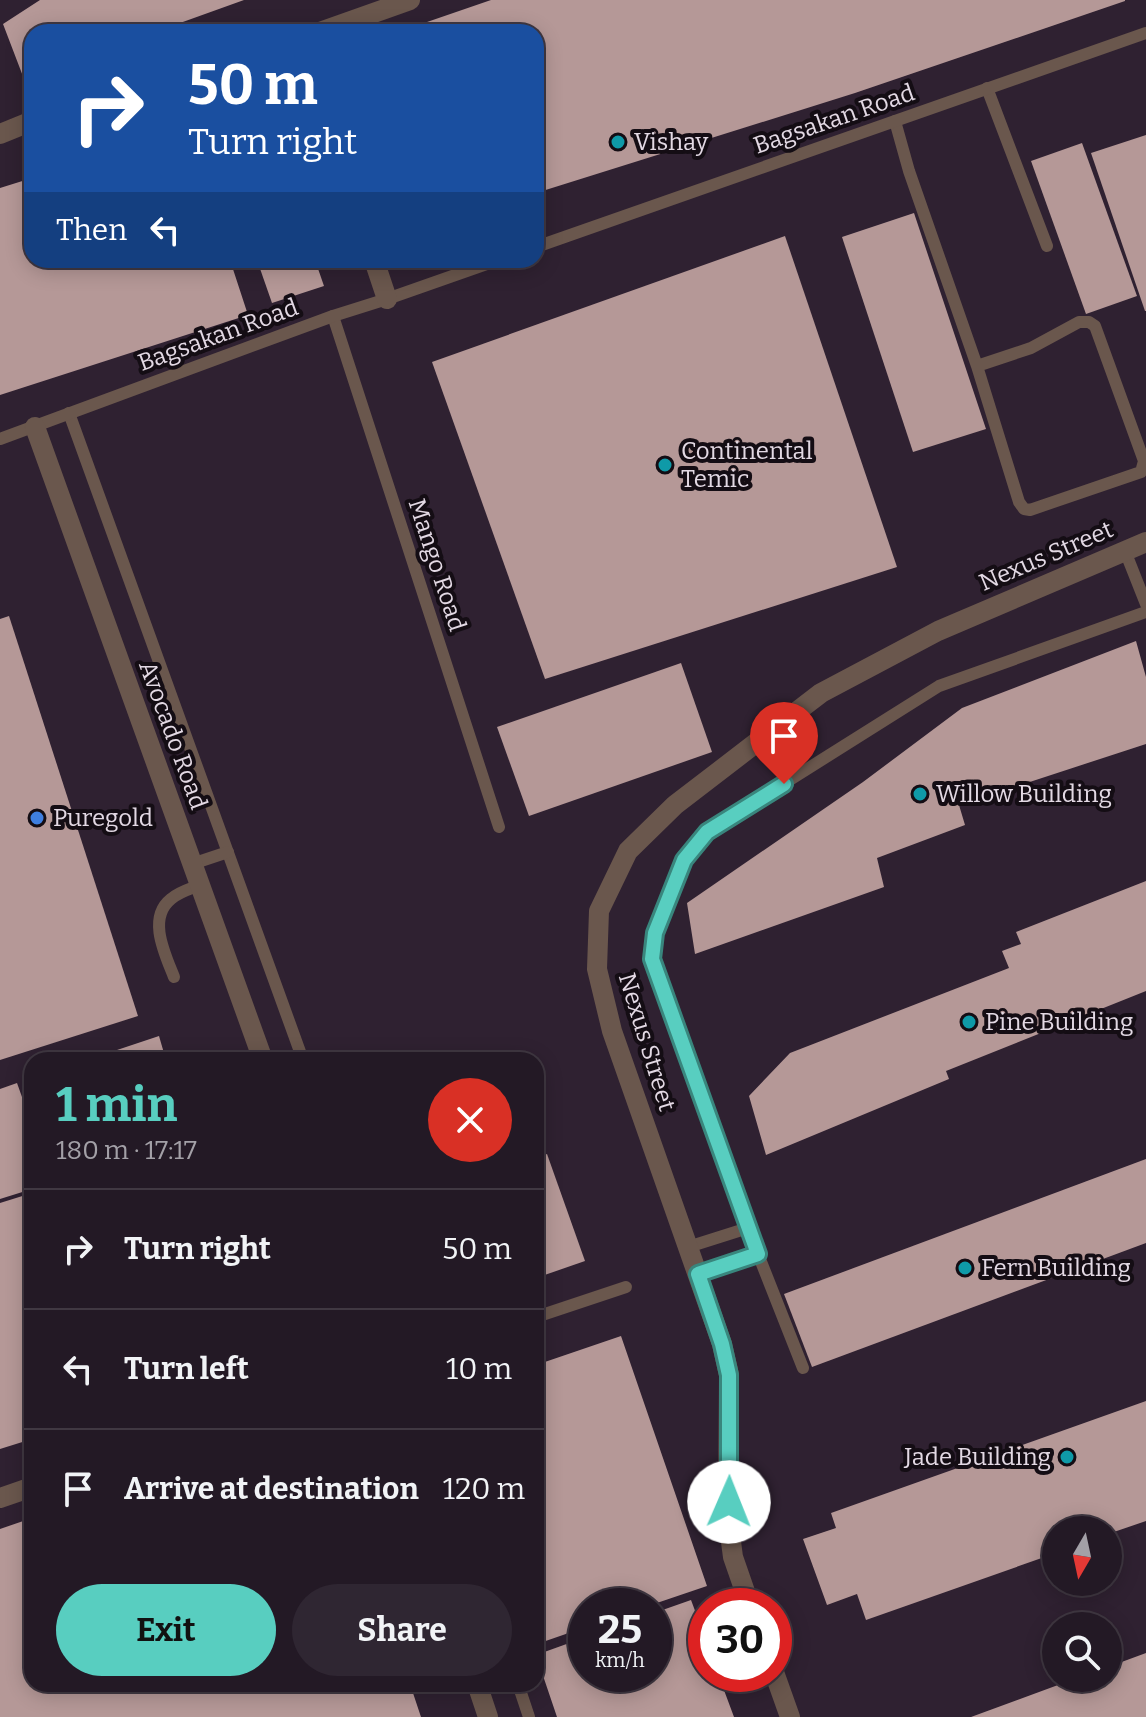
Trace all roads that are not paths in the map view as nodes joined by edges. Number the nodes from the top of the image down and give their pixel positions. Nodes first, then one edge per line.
1 (410, 0) edge
2 (342, 24) edge
3 (1146, 33) edge
4 (987, 88) junction
5 (895, 121) junction
6 (24, 124) edge
7 (0, 134) edge
8 (544, 244) edge
9 (1047, 246) dead end
10 (377, 268) edge
11 (475, 268) edge
12 (387, 299) junction
13 (333, 316) junction
14 (977, 366) junction
15 (69, 413) junction
16 (35, 427) junction
17 (0, 439) edge
18 (1146, 542) edge
19 (1125, 551) junction
20 (1146, 604) edge
21 (1146, 612) edge
22 (499, 827) dead end
23 (228, 852) junction
24 (192, 864) junction
25 (200, 885) junction
26 (174, 977) dead end
27 (260, 1052) edge
28 (300, 1052) edge
29 (748, 1228) junction
30 (688, 1247) junction
31 (758, 1254) junction
32 (698, 1274) junction
33 (626, 1287) dead end
34 (544, 1314) edge
35 (803, 1368) dead end
36 (24, 1490) edge
37 (0, 1498) edge
38 (744, 1588) edge
39 (480, 1692) edge
40 (521, 1692) edge
41 (781, 1692) edge
42 (488, 1717) edge
43 (529, 1717) edge
44 (790, 1717) edge

1 - 2 street
3 - 4 lane, Bagsakan Road
4 - 5 lane, Bagsakan Road
4 - 9 lane
5 - 8 lane, Bagsakan Road
5 - 14 lane
6 - 7 street
10 - 12 street
11 - 12 lane, Bagsakan Road
12 - 13 lane, Bagsakan Road
13 - 15 lane, Bagsakan Road
13 - 22 lane, Mango Road
14 - 14 lane
15 - 16 lane, Bagsakan Road
15 - 23 lane
16 - 17 lane, Bagsakan Road
16 - 24 street, Avocado Road
18 - 19 street, Nexus Street
19 - 20 lane
19 - 30 street, Nexus Street
21 - 29 lane
23 - 24 lane
23 - 28 lane
24 - 25 street, Avocado Road
25 - 26 lane
25 - 27 street, Avocado Road
29 - 30 lane
29 - 31 lane
30 - 32 street, Nexus Street
31 - 32 lane
31 - 35 lane
32 - 38 street, Nexus Street
33 - 34 lane
36 - 37 street
39 - 42 street
40 - 43 lane
41 - 44 street

